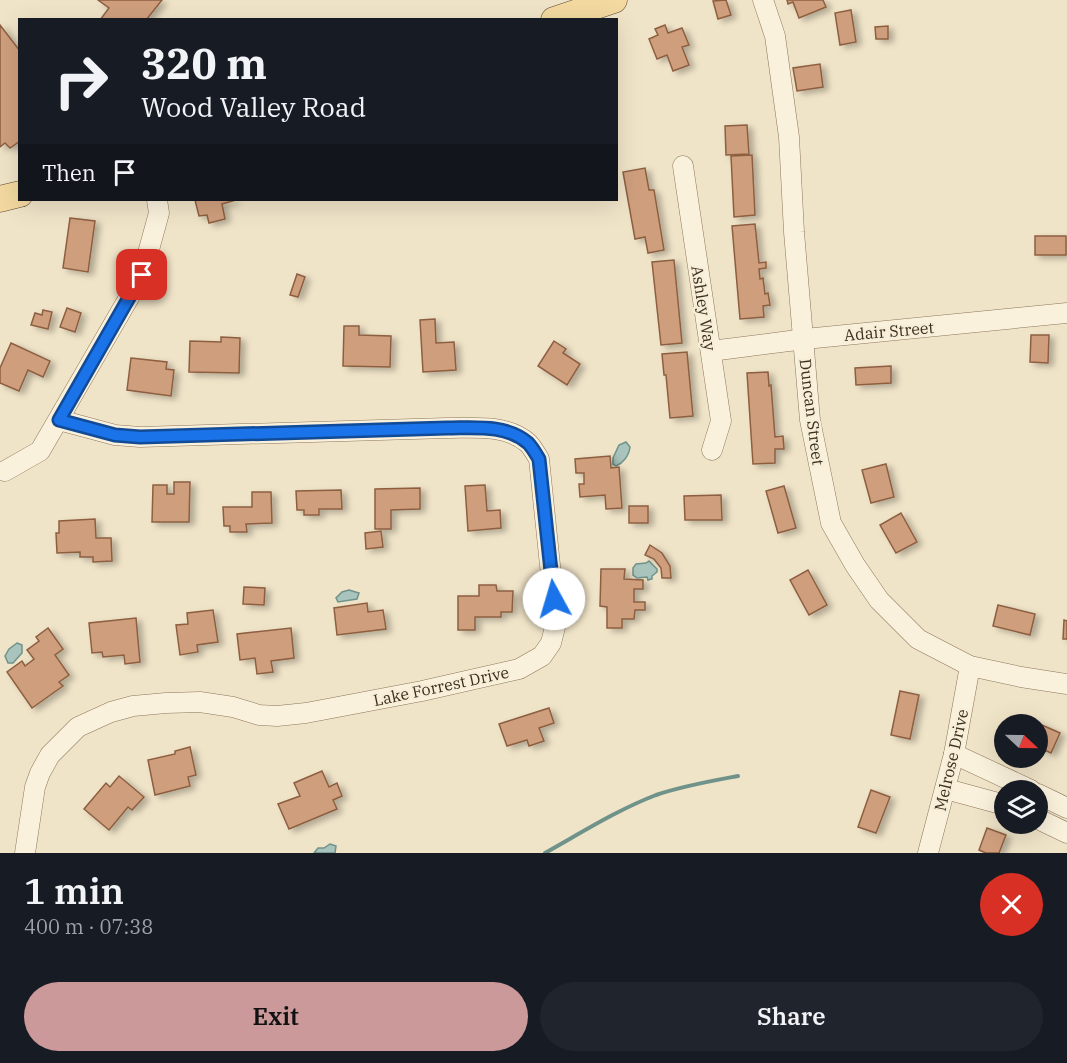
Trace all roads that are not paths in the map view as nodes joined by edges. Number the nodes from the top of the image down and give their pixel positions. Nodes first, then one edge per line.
1 (614, 0) edge
2 (763, 0) edge
3 (578, 6) edge
4 (557, 18) edge
5 (683, 166) dead end
6 (18, 194) edge
7 (0, 198) edge
8 (157, 201) edge
9 (1067, 313) edge
10 (805, 339) junction
11 (711, 351) junction
12 (59, 420) junction
13 (712, 450) dead end
14 (5, 471) dead end
15 (970, 666) junction
16 (1067, 684) edge
17 (954, 754) junction
18 (1010, 780) edge
19 (946, 789) junction
20 (1048, 799) edge
21 (994, 802) edge
22 (1067, 808) edge
23 (1048, 824) edge
24 (1067, 833) edge
25 (25, 853) edge
26 (928, 853) edge

1 - 3 main road
2 - 10 street, Duncan Street
3 - 4 main road
5 - 11 street, Ashley Way
6 - 7 main road
8 - 12 street
9 - 10 street, Adair Street
10 - 11 street, Adair Street
10 - 15 street, Duncan Street
11 - 13 street, Ashley Way
12 - 14 street
12 - 25 street, Lake Forrest Drive
15 - 16 street, Duncan Street
15 - 17 street, Melrose Drive
17 - 18 street
17 - 19 street, Melrose Drive
19 - 21 street
19 - 26 street, Melrose Drive
20 - 22 street
23 - 24 street

